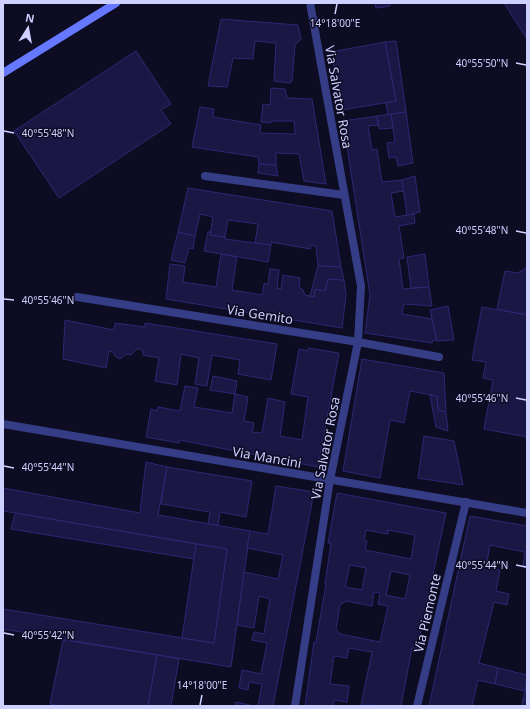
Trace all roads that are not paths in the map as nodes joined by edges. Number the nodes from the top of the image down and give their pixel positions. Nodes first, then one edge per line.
1 (116, 3) edge
2 (310, 3) edge
3 (5, 70) edge
4 (205, 176) dead end
5 (344, 195) junction
6 (77, 297) dead end
7 (358, 342) junction
8 (439, 357) dead end
9 (3, 424) edge
10 (330, 480) junction
11 (466, 502) junction
12 (527, 513) edge
13 (295, 706) edge
14 (418, 706) edge

1 - 3 main road
2 - 5 street, Via Salvator Rosa
4 - 5 street
5 - 7 street, Via Salvator Rosa
6 - 7 street, Via Gemito
7 - 8 street, Via Gemito
7 - 10 street, Via Salvator Rosa
9 - 10 street, Via Mancini
10 - 11 street, Via Mancini
10 - 13 street, Via Salvator Rosa
11 - 12 street, Via Mancini
11 - 14 street, Via Piemonte

